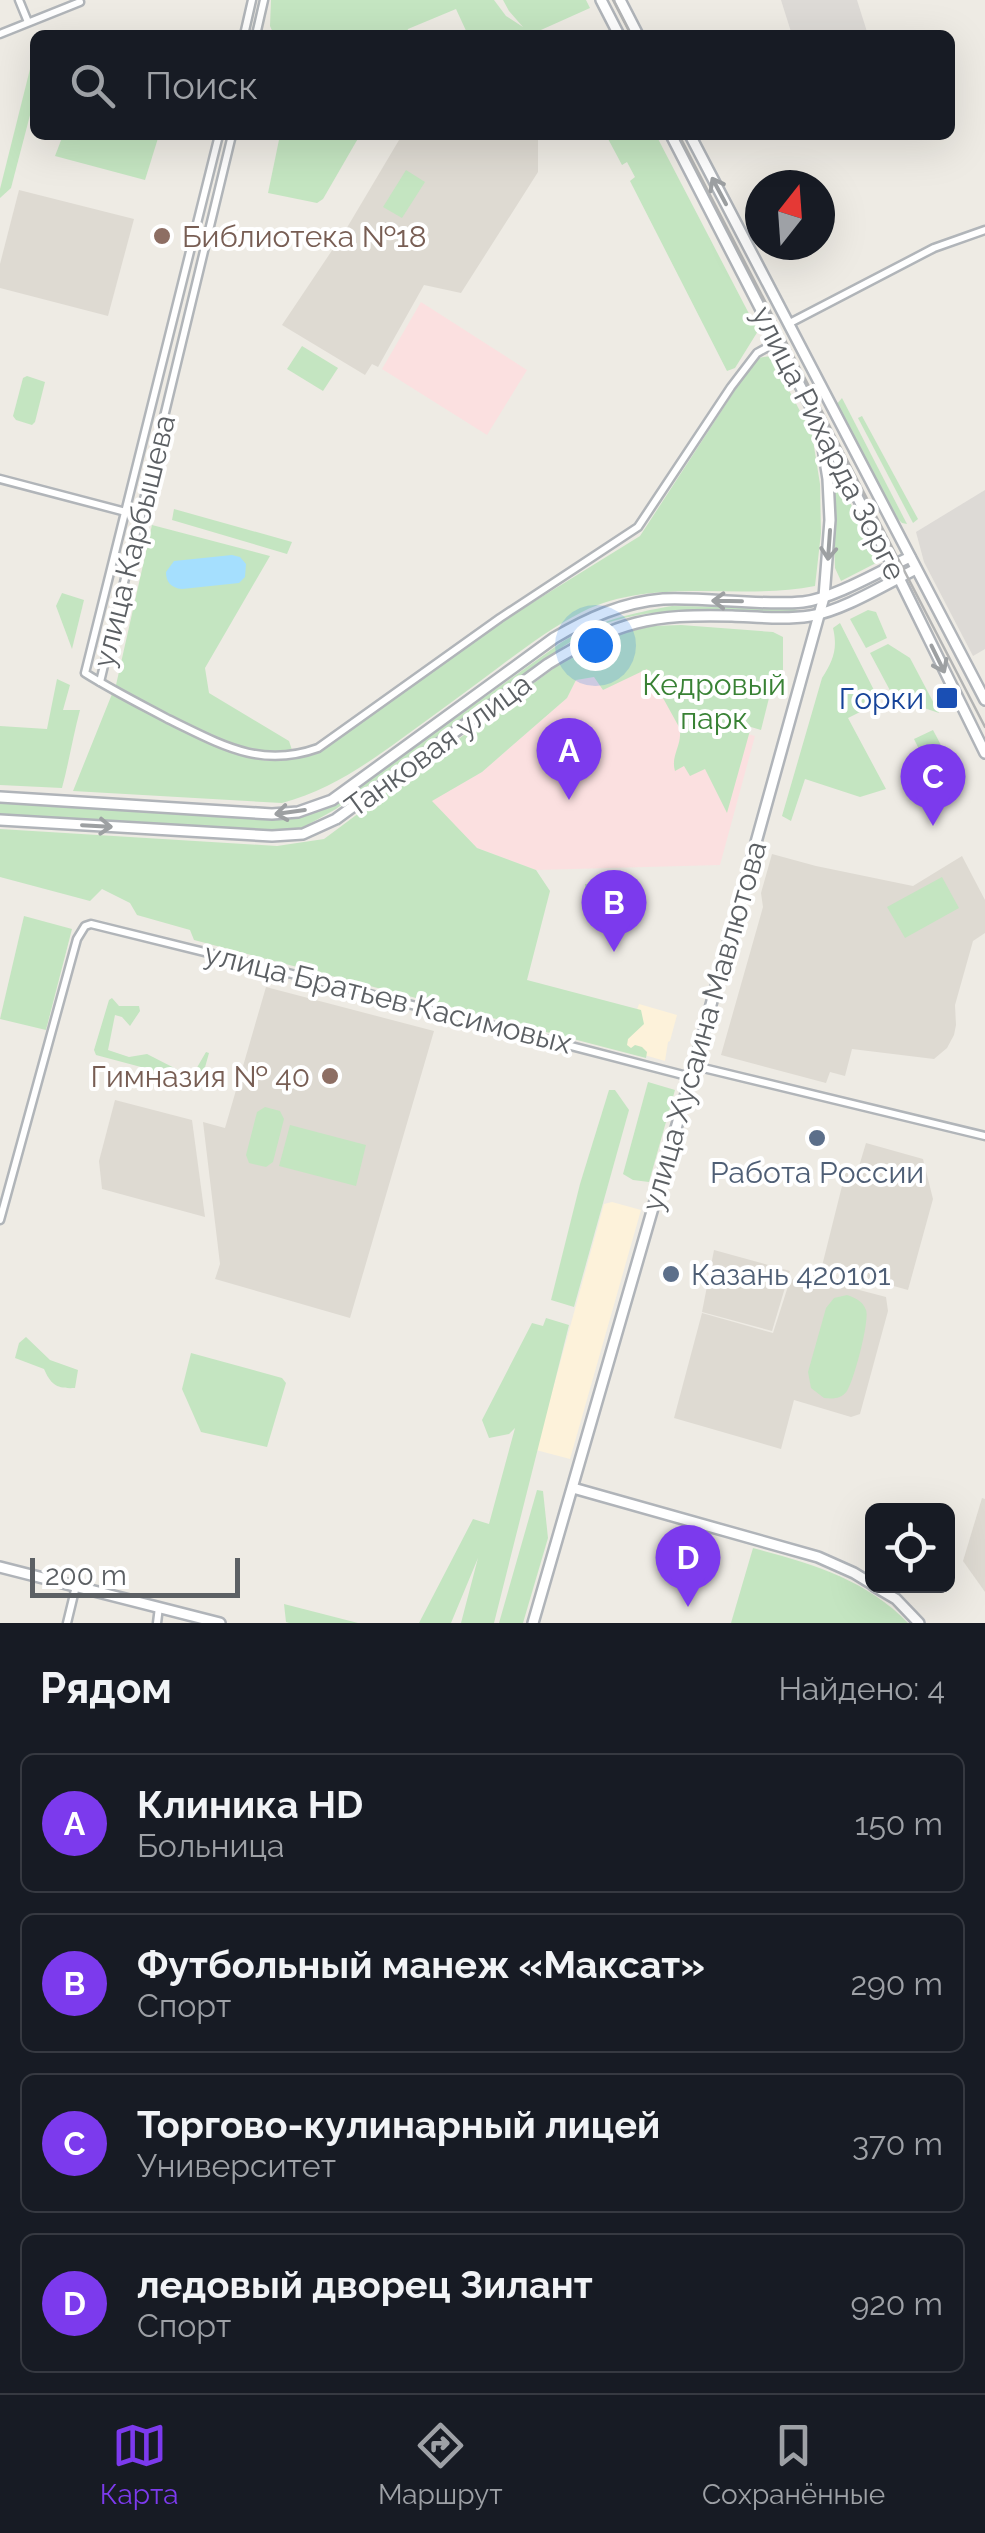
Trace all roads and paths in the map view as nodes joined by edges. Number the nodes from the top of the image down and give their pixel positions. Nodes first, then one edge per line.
1 (19, 0) edge
2 (252, 0) edge
3 (264, 0) edge
4 (601, 0) edge
5 (620, 0) edge
6 (80, 2) edge
7 (28, 22) junction
8 (245, 30) edge
9 (257, 30) edge
10 (616, 30) edge
11 (635, 30) edge
12 (0, 34) edge
13 (218, 140) edge
14 (231, 140) edge
15 (673, 140) edge
16 (693, 140) edge
17 (985, 230) edge
18 (788, 324) junction
19 (776, 342) junction
20 (819, 423) junction
21 (0, 479) edge
22 (126, 512) junction
23 (140, 516) junction
24 (910, 556) junction
25 (892, 566) junction
26 (916, 569) junction
27 (898, 578) junction
28 (824, 597) junction
29 (820, 614) junction
30 (100, 682) junction
31 (985, 700) edge
32 (985, 753) edge
33 (0, 797) edge
34 (0, 820) edge
35 (692, 1071) junction
36 (985, 1136) edge
37 (0, 1220) edge
38 (573, 1488) junction
39 (0, 1567) edge
40 (865, 1580) edge
41 (76, 1586) junction
42 (887, 1593) edge
43 (159, 1607) junction
44 (68, 1623) edge
45 (157, 1623) edge
46 (220, 1623) edge
47 (534, 1623) edge
48 (919, 1623) edge

1 - 7 street
2 - 8 street
3 - 9 street
4 - 10 main road
5 - 11 main road
6 - 7 street
7 - 12 street
13 - 22 street, улица Карбышева
14 - 23 street, улица Карбышева
15 - 19 main road, улица Рихарда Зорге
18 -> 16 main road, улица Рихарда Зорге
17 - 18 street
18 - 24 main road, улица Рихарда Зорге
19 - 20 main road, улица Рихарда Зорге
19 - 30 street
20 - 25 main road, улица Рихарда Зорге
20 -> 28 main road, улица Хусаина Мавлютова
21 - 22 street
22 - 23 street
22 - 30 street, улица Карбышева
23 - 30 street, улица Карбышева
24 - 25 main road, Танковая улица
24 - 26 main road, улица Рихарда Зорге
25 - 27 main road, улица Рихарда Зорге
25 - 28 main road, Танковая улица
26 - 27 main road, Танковая улица
26 - 31 main road, улица Рихарда Зорге
27 - 29 main road, Танковая улица
27 -> 32 main road, улица Рихарда Зорге
28 - 29 main road, улица Хусаина Мавлютова
28 -> 33 main road, Танковая улица
34 -> 29 main road, Танковая улица
29 - 35 main road, улица Хусаина Мавлютова
35 - 36 street, улица Братьев Касимовых
35 - 37 street, улица Братьев Касимовых
35 - 38 main road, улица Хусаина Мавлютова
38 - 40 main road
38 - 47 main road, улица Хусаина Мавлютова
39 - 41 main road
41 - 43 main road
41 - 44 street
42 - 48 main road
43 - 45 street
43 - 46 main road

